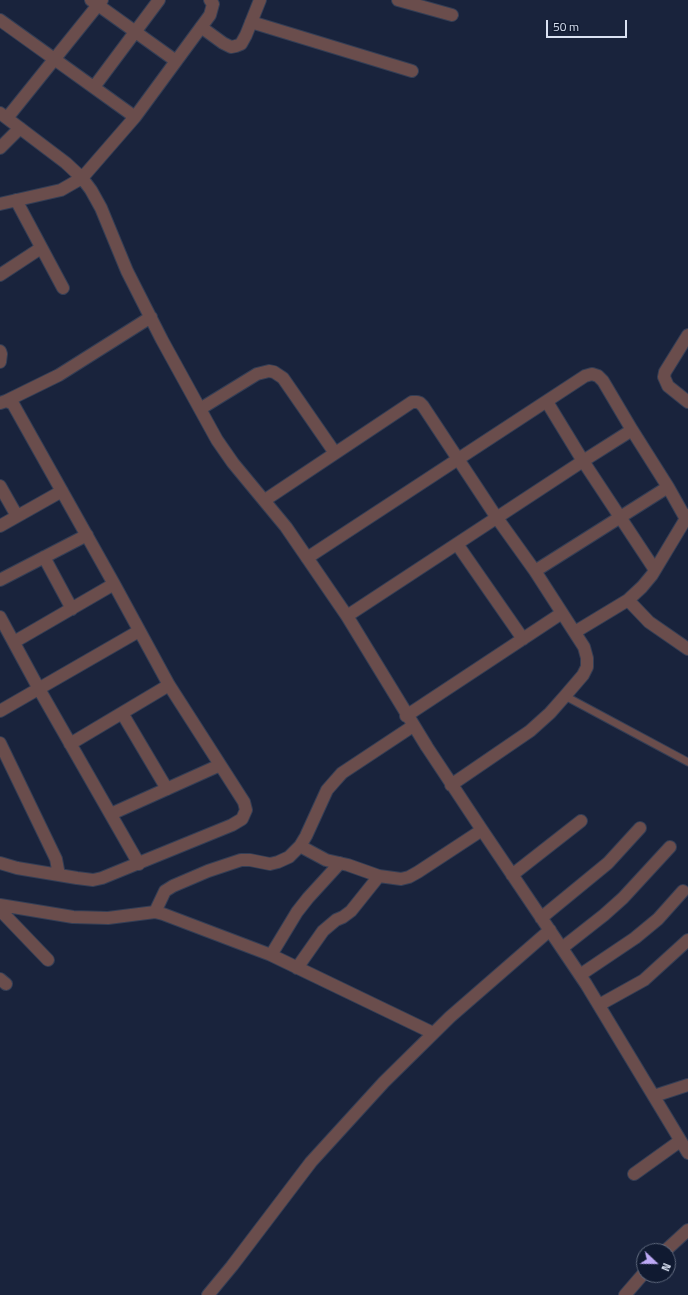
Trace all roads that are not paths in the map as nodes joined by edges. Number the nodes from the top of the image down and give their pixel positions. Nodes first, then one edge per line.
1 (159, 0) edge
2 (210, 0) edge
3 (260, 0) edge
4 (398, 0) edge
5 (97, 2) edge
6 (452, 14) dead end
7 (0, 20) edge
8 (251, 22) junction
9 (202, 27) junction
10 (135, 32) junction
11 (55, 59) junction
12 (176, 61) junction
13 (412, 71) dead end
14 (94, 87) junction
15 (4, 116) edge
16 (135, 117) junction
17 (20, 128) junction
18 (0, 148) edge
19 (82, 178) junction
20 (16, 200) junction
21 (0, 204) edge
22 (41, 248) junction
23 (0, 275) edge
24 (63, 288) dead end
25 (151, 318) junction
26 (688, 335) edge
27 (0, 351) edge
28 (0, 362) edge
29 (3, 402) edge
30 (547, 402) junction
31 (688, 402) edge
32 (200, 409) junction
33 (632, 430) junction
34 (336, 452) junction
35 (458, 459) junction
36 (583, 461) junction
37 (0, 486) edge
38 (668, 488) junction
39 (62, 491) junction
40 (265, 500) junction
41 (17, 516) junction
42 (687, 517) edge
43 (497, 518) junction
44 (621, 518) junction
45 (0, 526) edge
46 (87, 536) junction
47 (457, 544) junction
48 (44, 557) junction
49 (307, 558) junction
50 (655, 570) junction
51 (535, 571) junction
52 (0, 580) edge
53 (114, 584) junction
54 (628, 600) junction
55 (72, 609) junction
56 (562, 613) junction
57 (347, 616) junction
58 (0, 617) edge
59 (139, 631) junction
60 (575, 632) junction
61 (523, 638) junction
62 (14, 642) junction
63 (688, 649) edge
64 (169, 685) junction
65 (39, 689) junction
66 (565, 696) junction
67 (0, 711) edge
68 (122, 713) junction
69 (410, 721) junction
70 (0, 743) edge
71 (70, 744) junction
72 (688, 762) edge
73 (220, 765) junction
74 (451, 785) junction
75 (167, 789) junction
76 (111, 814) junction
77 (581, 821) dead end
78 (640, 828) dead end
79 (482, 830) junction
80 (300, 846) junction
81 (670, 846) dead end
82 (0, 863) edge
83 (340, 863) junction
84 (139, 864) junction
85 (59, 875) junction
86 (512, 875) junction
87 (379, 876) junction
88 (683, 891) dead end
89 (0, 905) edge
90 (0, 910) edge
91 (155, 912) junction
92 (541, 918) junction
93 (550, 930) junction
94 (688, 940) edge
95 (562, 948) junction
96 (271, 956) junction
97 (48, 960) dead end
98 (297, 968) junction
99 (580, 975) junction
100 (599, 1005) junction
101 (433, 1033) junction
102 (688, 1085) edge
103 (654, 1096) junction
104 (680, 1141) junction
105 (688, 1153) edge
106 (634, 1174) dead end
107 (688, 1230) edge
108 (674, 1243) edge
109 (636, 1282) edge
110 (208, 1295) edge
111 (625, 1295) edge

1 - 10 street
2 - 9 street
3 - 8 street
4 - 6 street
5 - 10 street
5 - 11 street
7 - 11 street
8 - 9 street
8 - 13 street
9 - 12 street
10 - 12 street
10 - 14 street
11 - 14 street
11 - 15 street
12 - 16 street
14 - 16 street
15 - 17 street
16 - 19 street
17 - 18 street
17 - 19 street
19 - 20 street
19 - 25 street
20 - 21 street
20 - 22 street
22 - 23 street
22 - 24 street
25 - 29 street
25 - 32 street
26 - 31 street
27 - 28 street
29 - 39 street
30 - 33 street
30 - 35 street
30 - 36 street
32 - 34 street
32 - 40 street
33 - 36 street
33 - 38 street
34 - 35 street
34 - 40 street
35 - 43 street
35 - 49 street
36 - 43 street
36 - 44 street
37 - 41 street
38 - 42 street
38 - 44 street
39 - 41 street
39 - 46 street
40 - 49 street
41 - 45 street
42 - 50 street
43 - 47 street
43 - 51 street
44 - 50 street
44 - 51 street
46 - 48 street
46 - 53 street
47 - 57 street
47 - 61 street
48 - 52 street
48 - 55 street
49 - 57 street
50 - 54 street
51 - 56 street
53 - 55 street
53 - 59 street
54 - 60 street
54 - 63 street
55 - 62 street
56 - 60 street
56 - 61 street
57 - 69 street
58 - 62 street
59 - 64 street
59 - 65 street
60 - 66 street
61 - 69 street
62 - 65 street
64 - 68 street
64 - 73 street
65 - 67 street
65 - 71 street
66 - 72 lane
66 - 74 street
68 - 71 street
68 - 75 street
69 - 74 street
69 - 80 street
70 - 85 street
71 - 76 street
73 - 75 street
73 - 84 street
74 - 79 street
75 - 76 street
76 - 84 street
77 - 86 street
78 - 92 street
79 - 86 street
79 - 87 street
80 - 83 street
80 - 91 street
81 - 95 street
82 - 85 street
83 - 87 street
83 - 96 street
84 - 85 street
86 - 92 street
87 - 98 street
88 - 99 street
89 - 91 street
90 - 97 street
91 - 96 street
92 - 93 street
93 - 95 street
93 - 101 street
94 - 100 street
95 - 99 street
96 - 98 street
98 - 101 street
99 - 100 street
100 - 103 street
101 - 110 street
102 - 103 street
103 - 104 street
104 - 105 street
104 - 106 street
107 - 108 street
109 - 111 street

